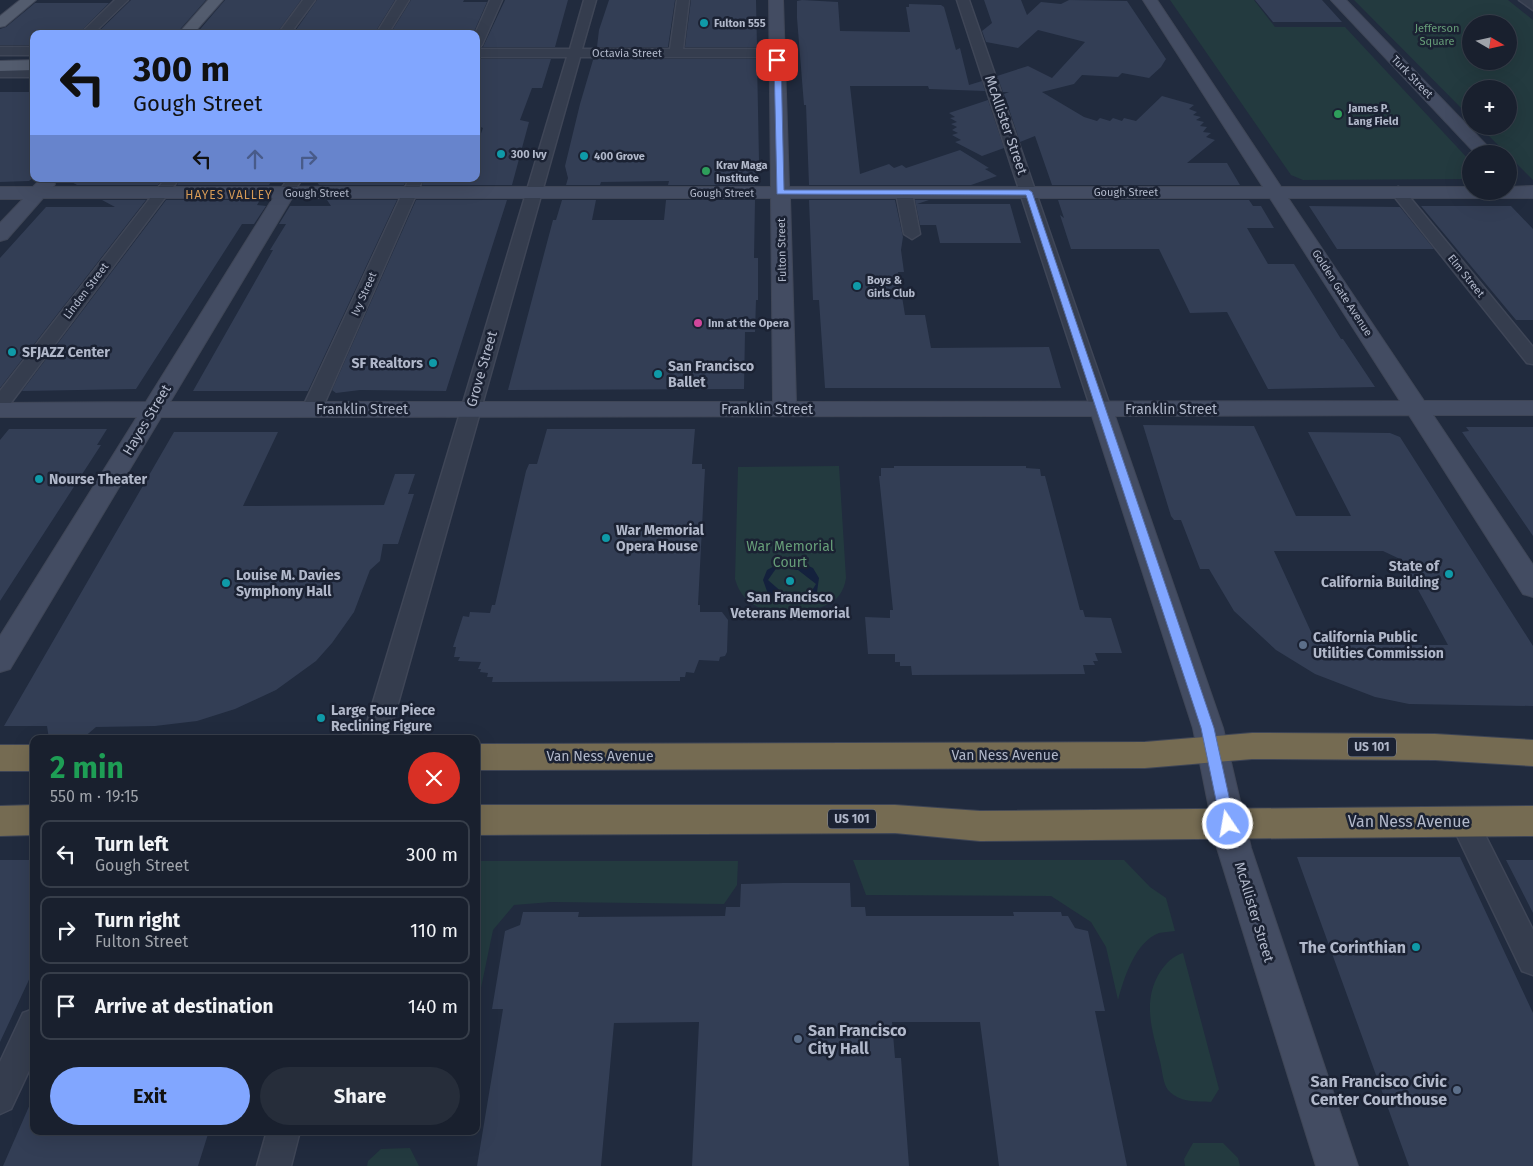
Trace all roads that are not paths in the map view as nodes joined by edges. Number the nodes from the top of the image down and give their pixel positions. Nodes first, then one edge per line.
1 (29, 0) edge
2 (122, 0) edge
3 (216, 0) edge
4 (309, 0) edge
5 (403, 0) edge
6 (496, 0) edge
7 (590, 0) edge
8 (683, 0) edge
9 (776, 0) edge
10 (963, 0) edge
11 (1150, 0) edge
12 (1338, 0) edge
13 (1525, 0) edge
14 (1533, 7) edge
15 (0, 23) edge
16 (90, 30) edge
17 (189, 30) edge
18 (287, 30) edge
19 (384, 30) edge
20 (480, 36) edge
21 (0, 51) edge
22 (30, 51) edge
23 (480, 53) edge
24 (574, 53) junction
25 (676, 53) junction
26 (777, 53) junction
27 (0, 58) edge
28 (30, 58) edge
29 (30, 65) edge
30 (0, 66) edge
31 (0, 73) edge
32 (30, 73) edge
33 (1477, 145) edge
34 (48, 182) edge
35 (1517, 184) edge
36 (167, 186) edge
37 (290, 186) edge
38 (413, 186) edge
39 (1029, 192) junction
40 (1276, 192) junction
41 (1398, 192) junction
42 (0, 193) edge
43 (38, 193) junction
44 (533, 193) junction
45 (780, 193) junction
46 (904, 193) junction
47 (1530, 196) edge
48 (0, 234) edge
49 (912, 234) dead end
50 (1533, 359) edge
51 (0, 404) edge
52 (1417, 408) junction
53 (1533, 408) edge
54 (785, 409) junction
55 (1101, 409) junction
56 (0, 410) edge
57 (152, 410) junction
58 (312, 410) junction
59 (470, 410) junction
60 (1533, 587) edge
61 (0, 661) edge
62 (376, 735) edge
63 (1212, 748) junction
64 (1533, 753) edge
65 (480, 756) edge
66 (0, 758) edge
67 (30, 758) edge
68 (0, 820) edge
69 (30, 820) edge
70 (480, 820) edge
71 (1464, 821) junction
72 (1533, 821) edge
73 (1228, 824) junction
74 (1529, 953) edge
75 (30, 1033) edge
76 (0, 1098) edge
77 (283, 1135) edge
78 (274, 1166) edge
79 (1337, 1166) edge

1 - 15 main road
2 - 16 street
3 - 17 main road
4 - 18 street
5 - 19 street
6 - 20 street
7 - 24 street, Grove Street
8 - 25 street
9 - 26 main road, Fulton Street
10 - 39 street, McAllister Street
11 - 40 main road, Golden Gate Avenue
12 - 33 main road, Turk Street
13 - 14 street
21 - 22 street
23 - 24 street, Octavia Street
24 - 25 street, Octavia Street
24 - 44 street, Grove Street
25 - 26 street, Octavia Street
26 - 45 main road, Fulton Street
27 - 28 main road
29 - 30 main road
31 - 32 street
34 - 43 main road
35 - 47 main road
36 - 37 main road, Gough Street
36 - 43 main road, Gough Street
36 - 51 street, Linden Street
37 - 38 main road, Gough Street
37 - 57 main road, Hayes Street
38 - 44 main road, Gough Street
38 - 58 street, Ivy Street
39 - 40 main road, Gough Street
39 - 46 main road, Gough Street
39 - 55 street, McAllister Street
40 - 41 main road, Gough Street
40 - 52 main road, Golden Gate Avenue
41 - 47 main road, Gough Street
41 - 50 street, Elm Street
42 - 43 main road, Gough Street
43 - 48 main road
44 - 45 main road, Gough Street
44 - 59 street, Grove Street
45 - 46 main road, Gough Street
45 - 54 main road, Fulton Street
46 - 49 street
52 - 53 main road, Franklin Street
52 - 55 main road, Franklin Street
52 - 60 main road, Golden Gate Avenue
54 - 55 main road, Franklin Street
54 - 59 main road, Franklin Street
55 - 63 main road, McAllister Street
56 - 57 main road, Franklin Street
57 - 58 main road, Franklin Street
57 - 61 main road, Hayes Street
58 - 59 main road, Franklin Street
59 - 62 street, Grove Street
63 - 64 highway, Van Ness Avenue / US 101
63 - 65 highway, Van Ness Avenue / US 101
63 - 73 main road, McAllister Street
66 - 67 highway
68 - 69 highway
70 - 73 highway, Van Ness Avenue / US 101
71 - 72 highway, Van Ness Avenue / US 101
71 - 73 highway, Van Ness Avenue / US 101
71 - 74 street
73 - 79 main road, McAllister Street
75 - 76 street
77 - 78 street

